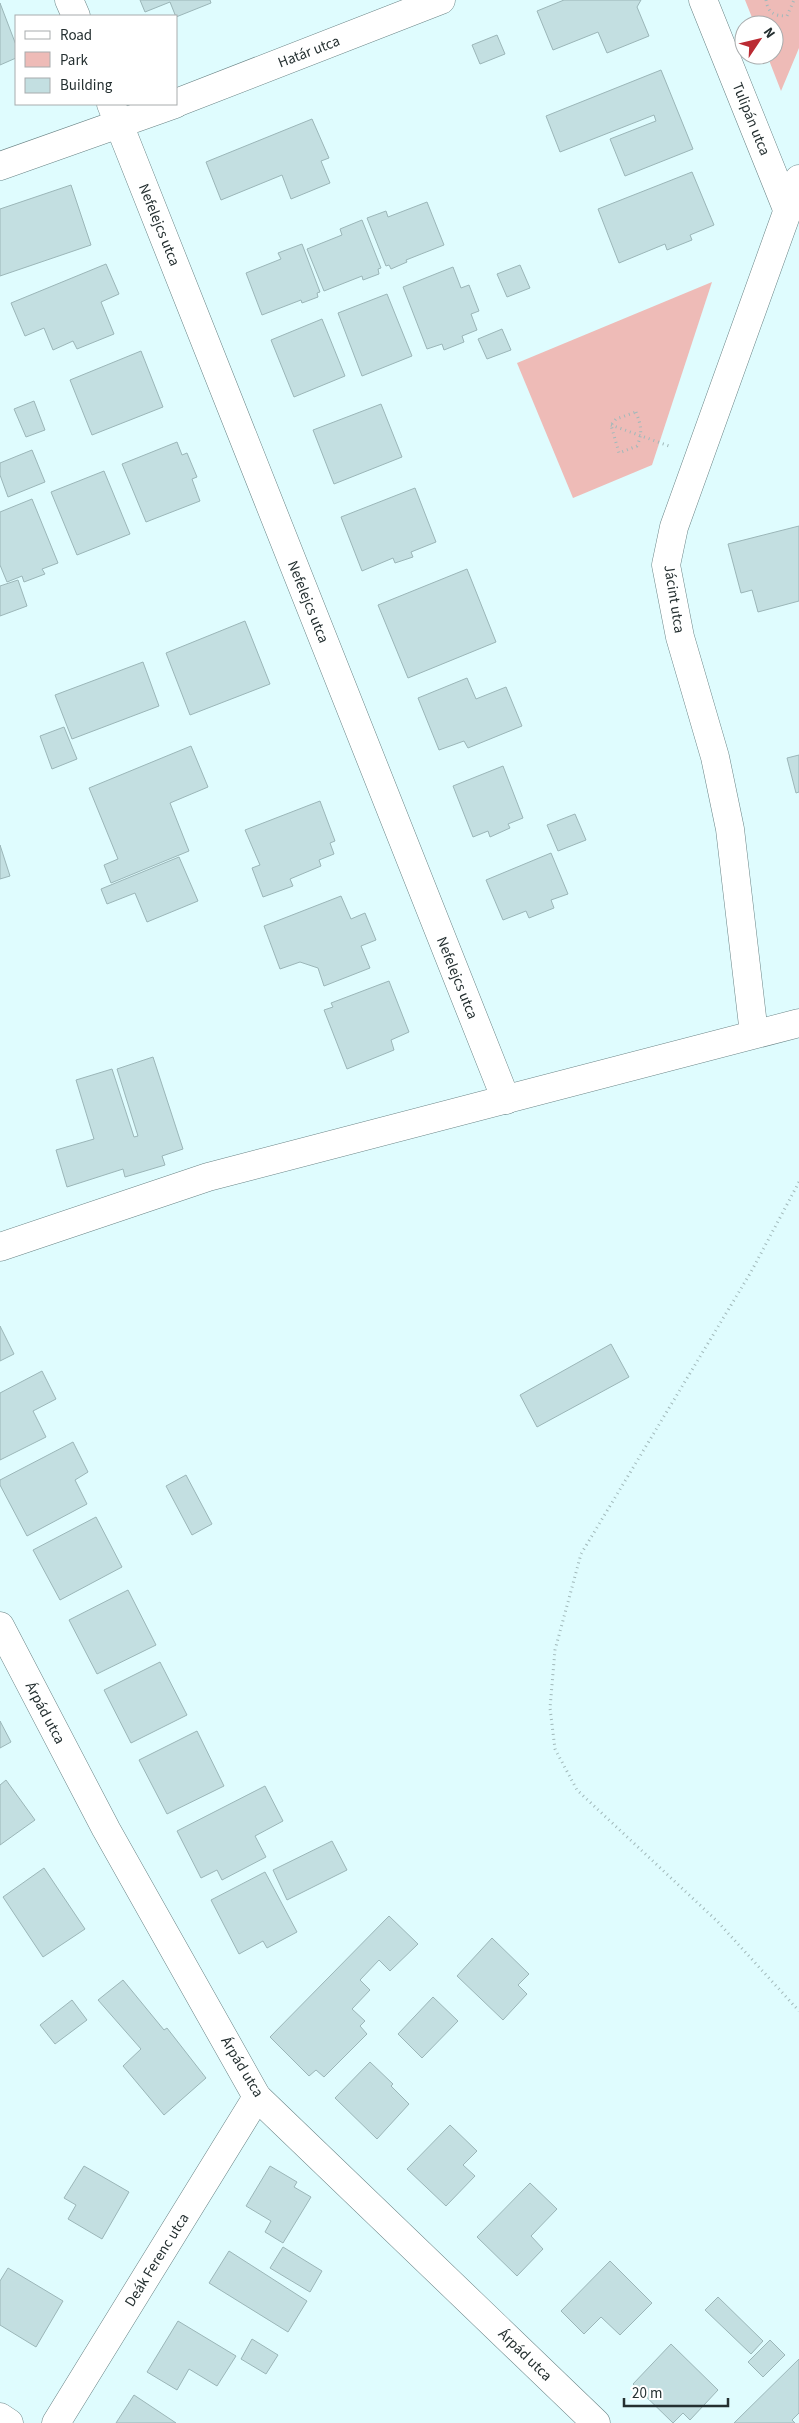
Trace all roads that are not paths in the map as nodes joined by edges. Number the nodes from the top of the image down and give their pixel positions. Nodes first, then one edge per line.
1 (70, 0) edge
2 (442, 0) edge
3 (703, 0) edge
4 (76, 15) edge
5 (178, 102) edge
6 (165, 105) edge
7 (115, 114) edge
8 (0, 166) edge
9 (799, 178) edge
10 (787, 209) junction
11 (799, 1023) edge
12 (754, 1034) junction
13 (506, 1100) junction
14 (0, 1247) edge
15 (0, 1626) edge
16 (257, 2097) junction
17 (0, 2417) edge
18 (9, 2423) edge
19 (56, 2423) edge
20 (596, 2423) edge

1 - 4 street
2 - 5 street, Határ utca
3 - 10 street, Tulipán utca
6 - 7 street, Határ utca
7 - 8 street, Határ utca
7 - 13 street, Nefelejcs utca
9 - 10 street, Jácint utca
10 - 12 street, Jácint utca
11 - 12 street
12 - 13 street
13 - 14 street
15 - 16 street, Árpád utca
16 - 19 street, Deák Ferenc utca
16 - 20 street, Árpád utca
17 - 18 street

